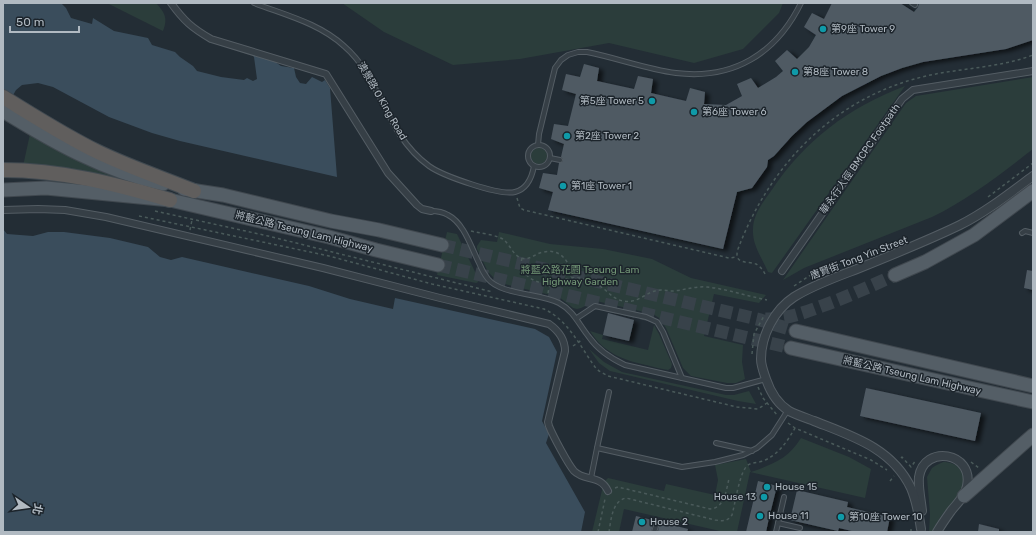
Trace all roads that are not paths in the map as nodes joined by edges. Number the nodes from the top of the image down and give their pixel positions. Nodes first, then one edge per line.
1 (171, 3) edge
2 (254, 3) edge
3 (801, 3) edge
4 (1033, 72) edge
5 (3, 97) edge
6 (3, 111) edge
7 (538, 145) junction
8 (550, 158) junction
9 (560, 160) dead end
10 (534, 166) junction
11 (3, 170) edge
12 (1033, 176) edge
13 (3, 190) edge
14 (194, 191) junction
15 (1033, 191) edge
16 (170, 200) junction
17 (3, 210) edge
18 (431, 211) joint
19 (1022, 233) dead end
20 (1033, 233) edge
21 (442, 245) tunnel mouth
22 (438, 265) tunnel mouth
23 (782, 271) dead end
24 (895, 275) tunnel mouth
25 (577, 318) junction
26 (796, 331) tunnel mouth
27 (791, 348) tunnel mouth
28 (682, 378) junction
29 (766, 379) junction
30 (1033, 386) edge
31 (609, 392) dead end
32 (1033, 402) edge
33 (788, 410) junction
34 (1033, 435) edge
35 (716, 443) dead end
36 (597, 448) junction
37 (752, 451) junction
38 (591, 478) junction
39 (608, 491) road end
40 (784, 496) dead end
41 (964, 496) junction
42 (778, 523) junction
43 (656, 526) dead end
44 (800, 528) dead end
45 (920, 530) edge
46 (654, 532) edge
47 (776, 532) edge
48 (937, 532) edge

1 - 18 street
2 - 10 lane, 澳景路 O King Road
3 - 7 lane
4 - 23 street, 華永行人徑 BMCPC Footpath
5 - 14 highway
6 - 14 main road, 將藍公路 Tseung Lam Highway
7 - 8 lane
7 - 10 lane
8 - 9 lane
8 - 10 lane
11 - 16 highway
12 - 29 street, 唐賢街 Tong Yin Street
13 - 16 main road, 將藍公路 Tseung Lam Highway
14 - 21 main road, 將藍公路 Tseung Lam Highway
15 - 24 main road
16 - 22 main road, 將藍公路 Tseung Lam Highway
17 - 38 street
18 - 25 lane
19 - 20 lane
25 - 28 lane
25 - 28 lane
26 - 30 main road, 將藍公路 Tseung Lam Highway
27 - 32 main road, 將藍公路 Tseung Lam Highway
28 - 29 lane
29 - 33 street, 唐賢街 Tong Yin Street
31 - 36 lane
33 - 37 lane
33 - 45 street, 唐賢街 Tong Yin Street
34 - 41 main road
35 - 37 lane
36 - 37 lane
36 - 38 lane
38 - 39 street
40 - 42 lane
41 - 45 street, 唐賢街 Tong Yin Street
41 - 48 street
42 - 44 lane
42 - 47 lane
43 - 46 lane

